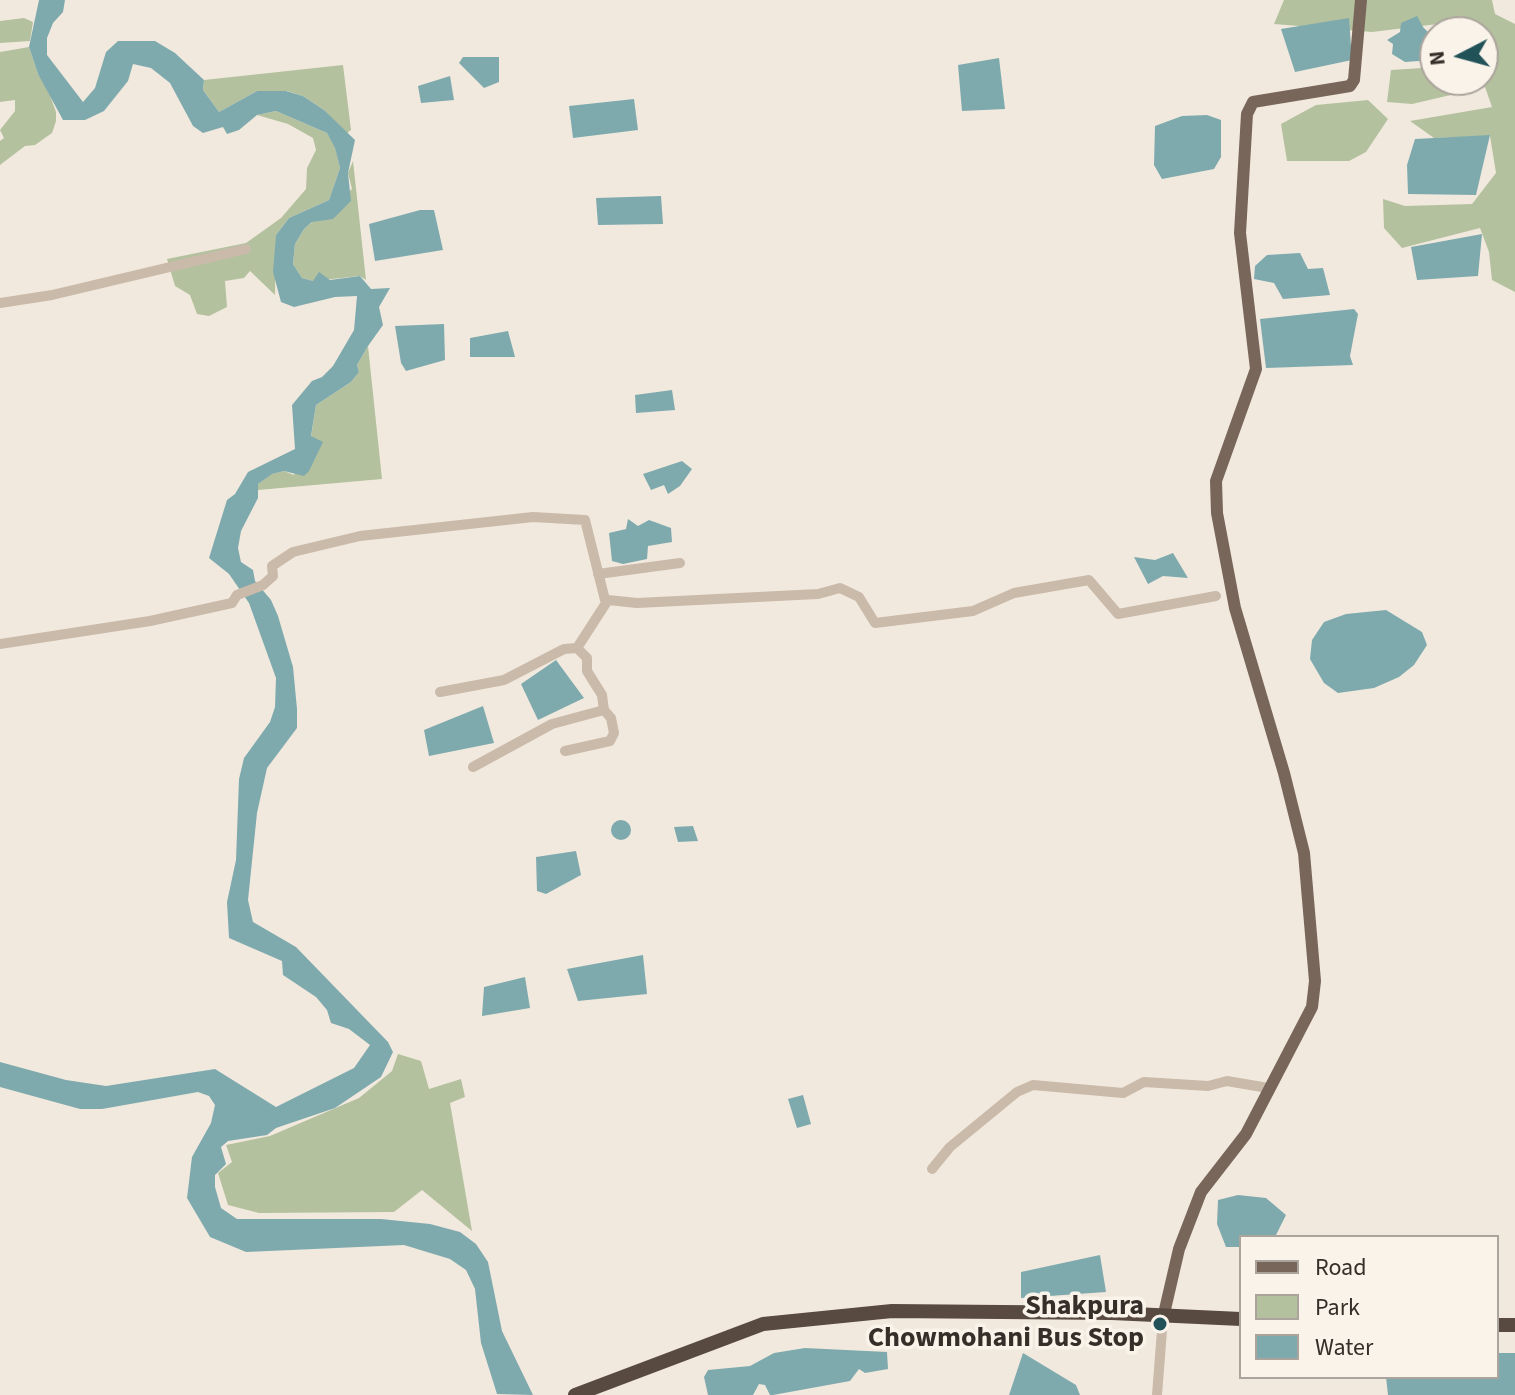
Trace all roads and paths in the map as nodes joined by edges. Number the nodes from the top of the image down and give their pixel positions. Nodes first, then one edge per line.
1 (1361, 0) edge
2 (246, 249) dead end
3 (0, 303) edge
4 (680, 563) dead end
5 (598, 574) junction
6 (1216, 596) dead end
7 (608, 600) junction
8 (0, 644) edge
9 (577, 648) junction
10 (440, 692) dead end
11 (604, 710) junction
12 (565, 751) dead end
13 (473, 767) dead end
14 (1268, 1088) junction
15 (932, 1169) dead end
16 (1163, 1318) junction
17 (1239, 1319) edge
18 (575, 1395) edge
19 (1157, 1395) edge

1 - 14 main road
2 - 3 street
4 - 5 street
5 - 7 street
5 - 8 street
6 - 7 street
7 - 9 street
9 - 10 street
9 - 11 street
11 - 12 street
11 - 13 street
14 - 15 street
14 - 16 main road
16 - 17 highway
16 - 18 highway
16 - 19 street

